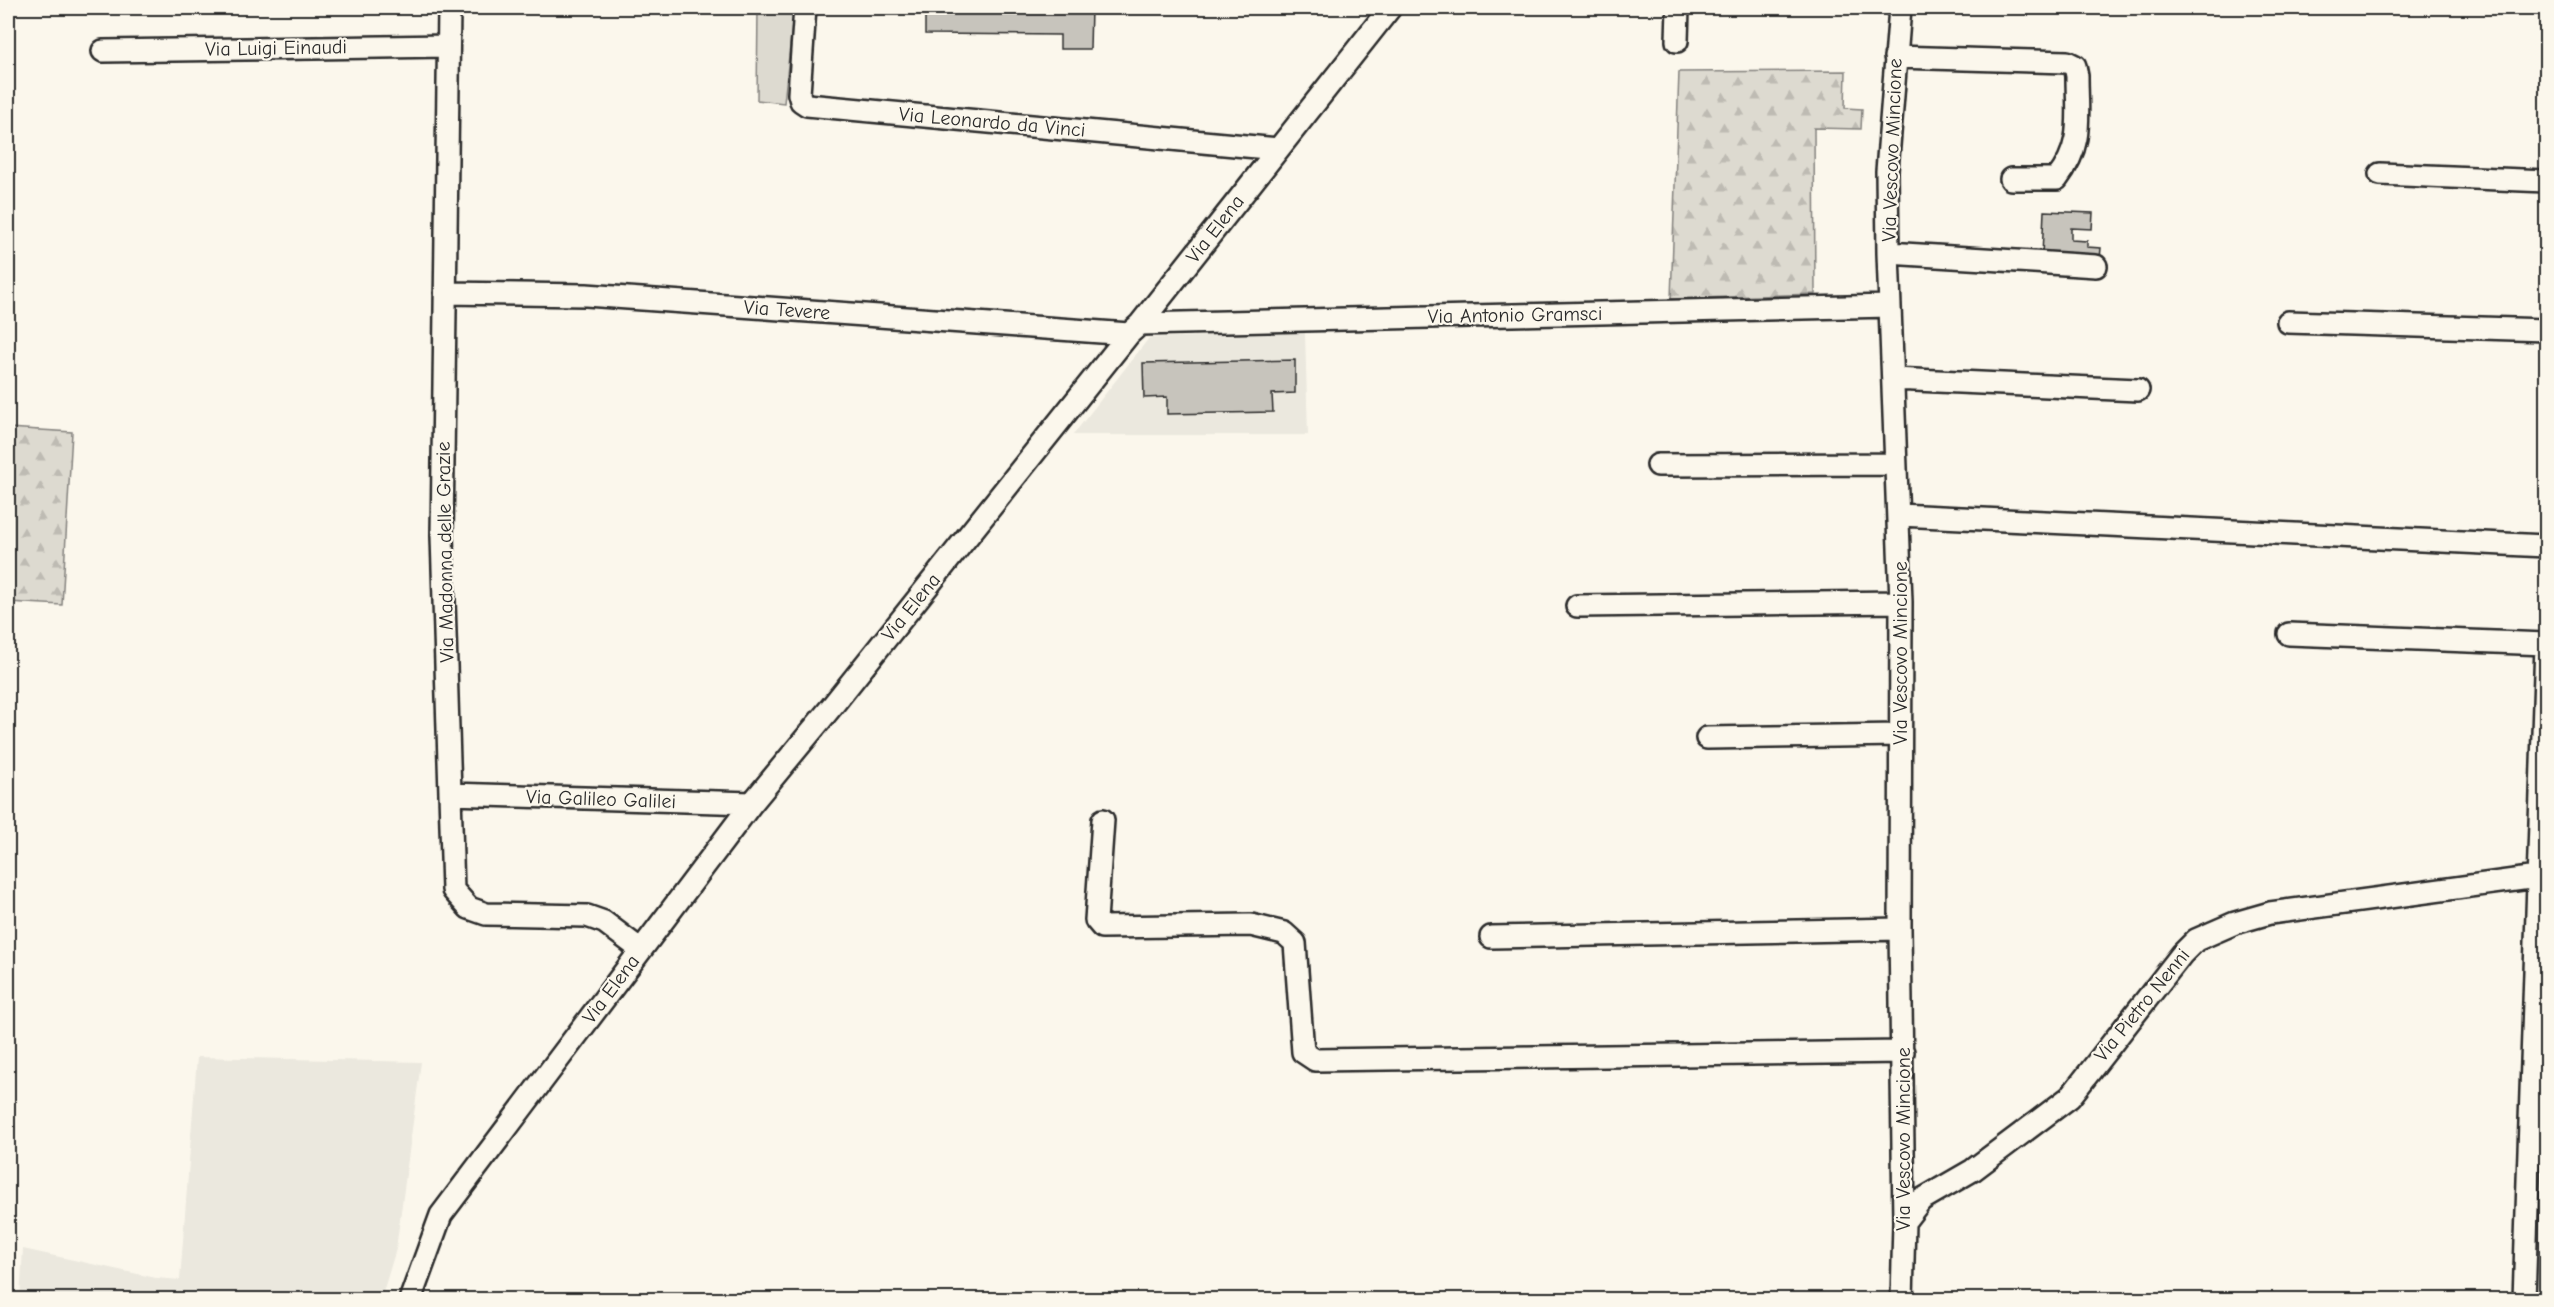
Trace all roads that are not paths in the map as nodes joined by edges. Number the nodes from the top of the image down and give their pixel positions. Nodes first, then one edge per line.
1 (449, 8) edge
2 (805, 8) edge
3 (1390, 8) edge
4 (1677, 8) edge
5 (1899, 8) edge
6 (1677, 41) dead end
7 (448, 46) junction
8 (103, 51) dead end
9 (1895, 57) junction
10 (1278, 149) junction
11 (2380, 174) dead end
12 (2011, 179) dead end
13 (2547, 181) edge
14 (1888, 252) junction
15 (2096, 267) dead end
16 (445, 293) junction
17 (1890, 306) junction
18 (2288, 322) dead end
19 (1135, 329) junction
20 (2547, 330) edge
21 (1893, 379) junction
22 (2138, 390) dead end
23 (1895, 464) junction
24 (1658, 465) dead end
25 (1899, 515) junction
26 (2547, 546) edge
27 (1902, 602) junction
28 (1577, 606) dead end
29 (2289, 634) dead end
30 (2547, 644) edge
31 (1900, 735) junction
32 (1707, 738) dead end
33 (450, 794) junction
34 (752, 803) junction
35 (1103, 820) dead end
36 (2537, 877) junction
37 (1900, 929) junction
38 (1491, 937) dead end
39 (641, 950) junction
40 (1903, 1052) junction
41 (1904, 1222) junction
42 (410, 1299) edge
43 (1902, 1299) edge
44 (2524, 1299) edge

1 - 7 street, Via Madonna delle Grazie
2 - 10 street, Via Leonardo da Vinci
3 - 10 street, Via Elena
4 - 6 street
5 - 9 street, Via Vescovo Mincione
7 - 8 street, Via Luigi Einaudi
7 - 16 street, Via Madonna delle Grazie
9 - 12 street
9 - 14 street, Via Vescovo Mincione
10 - 19 street, Via Elena
11 - 13 street
14 - 15 street
14 - 17 street, Via Vescovo Mincione
16 - 19 street, Via Tevere
16 - 33 street, Via Madonna delle Grazie
17 - 19 street, Via Antonio Gramsci
17 - 21 street, Via Vescovo Mincione
18 - 20 street
19 - 34 street, Via Elena
21 - 22 street
21 - 23 street, Via Vescovo Mincione
23 - 24 street
23 - 25 street, Via Vescovo Mincione
25 - 26 street
25 - 27 street, Via Vescovo Mincione
27 - 28 street
27 - 31 street, Via Vescovo Mincione
29 - 30 street
30 - 36 street
31 - 32 street
31 - 37 street, Via Vescovo Mincione
33 - 34 street, Via Galileo Galilei
33 - 39 street, Via Madonna delle Grazie
34 - 39 street, Via Elena
35 - 40 street
36 - 41 street, Via Pietro Nenni
36 - 44 street
37 - 38 street
37 - 40 street, Via Vescovo Mincione
39 - 42 street, Via Elena
40 - 41 street, Via Vescovo Mincione
41 - 43 street, Via Vescovo Mincione

